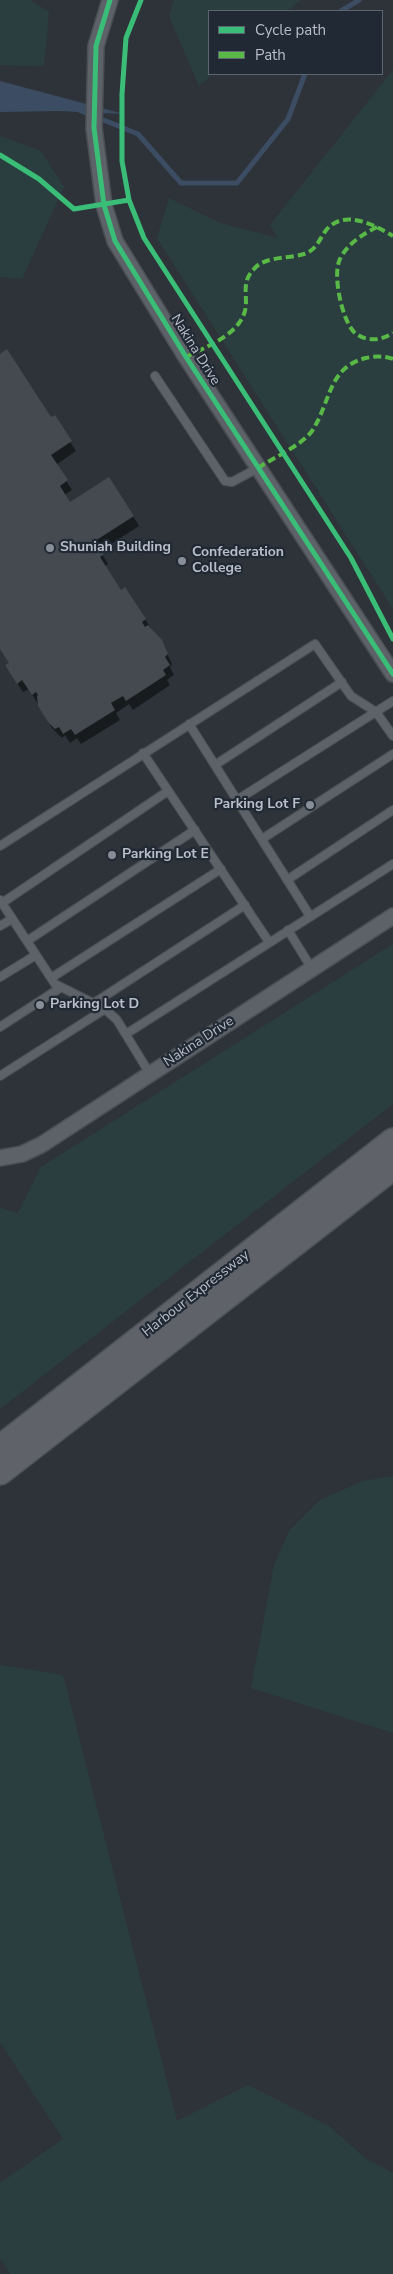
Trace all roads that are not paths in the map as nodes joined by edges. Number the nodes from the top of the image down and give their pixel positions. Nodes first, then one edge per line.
1 (110, 0) edge
2 (155, 376) dead end
3 (258, 468) junction
4 (393, 674) edge
5 (342, 682) junction
6 (393, 701) edge
7 (376, 712) junction
8 (189, 724) junction
9 (393, 736) edge
10 (143, 753) junction
11 (393, 754) edge
12 (215, 765) junction
13 (168, 791) junction
14 (237, 800) junction
15 (393, 810) edge
16 (194, 830) junction
17 (262, 839) junction
18 (0, 846) edge
19 (393, 864) edge
20 (220, 868) junction
21 (287, 880) junction
22 (1, 901) edge
23 (245, 905) junction
24 (310, 916) junction
25 (393, 916) edge
26 (12, 919) junction
27 (0, 926) edge
28 (288, 930) junction
29 (27, 941) junction
30 (269, 942) junction
31 (36, 955) junction
32 (312, 969) junction
33 (0, 977) edge
34 (51, 978) junction
35 (60, 988) junction
36 (94, 1003) junction
37 (105, 1008) junction
38 (0, 1027) edge
39 (126, 1034) junction
40 (150, 1074) junction
41 (0, 1076) edge
42 (393, 1141) edge
43 (0, 1158) edge
44 (393, 1167) edge
45 (0, 1448) edge
46 (0, 1472) edge

1 - 3 street, Nakina Drive
2 - 3 lane
3 - 4 street, Nakina Drive
5 - 7 lane
5 - 8 lane
5 - 12 lane
6 - 7 lane
7 - 9 lane
7 - 14 lane
8 - 10 lane
8 - 12 lane
10 - 13 lane
10 - 18 lane
11 - 17 lane
12 - 14 lane
13 - 16 lane
13 - 22 lane
14 - 17 lane
15 - 21 lane
16 - 20 lane
16 - 29 lane
17 - 21 lane
19 - 24 lane
20 - 23 lane
20 - 34 lane
21 - 24 lane
22 - 26 lane
23 - 30 lane
23 - 36 lane
24 - 28 lane
25 - 32 street, Nakina Drive
26 - 27 lane
26 - 29 lane
28 - 30 lane
28 - 32 lane
29 - 31 lane
30 - 39 lane
31 - 33 lane
31 - 34 lane
32 - 40 street, Nakina Drive
34 - 35 lane
35 - 36 lane
35 - 38 lane
36 - 37 lane
37 - 39 lane
37 - 41 lane
39 - 40 lane
40 - 43 street, Nakina Drive
42 - 45 main road, Harbour Expressway
44 - 46 main road, Harbour Expressway

